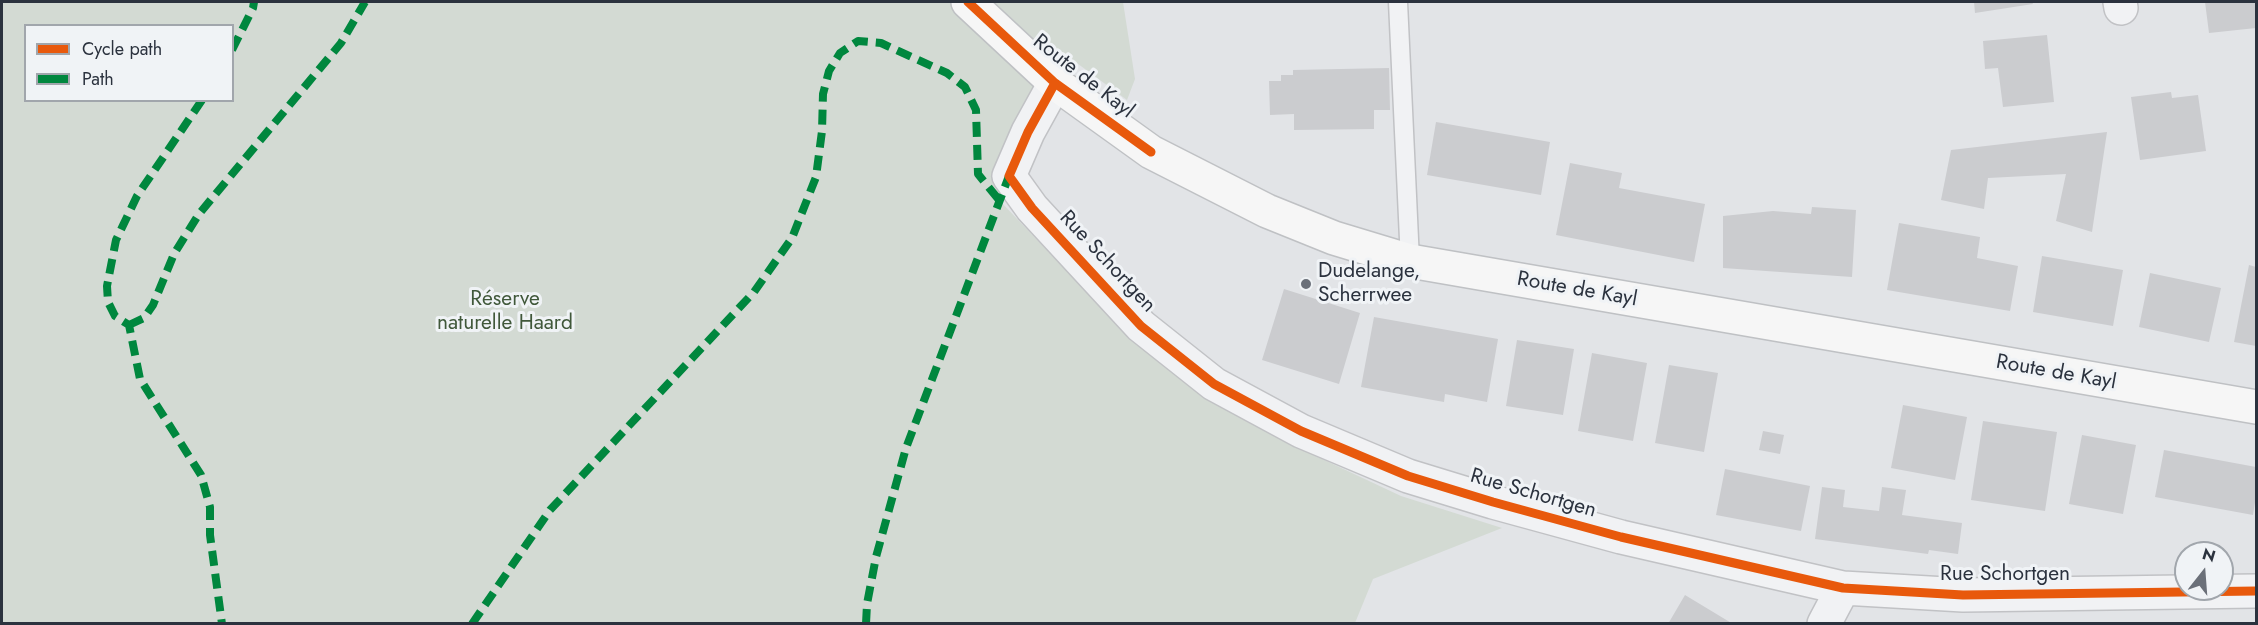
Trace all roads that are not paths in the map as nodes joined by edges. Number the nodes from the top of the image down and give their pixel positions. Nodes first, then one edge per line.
1 (968, 2) edge
2 (1398, 2) edge
3 (1054, 83) junction
4 (1410, 261) junction
5 (2256, 407) edge
6 (1844, 588) junction
7 (2256, 591) edge
8 (1824, 624) edge

1 - 3 main road, Route de Kayl
2 - 4 lane
3 - 4 main road, Route de Kayl
3 - 6 street, Rue Schortgen
4 - 5 main road, Route de Kayl
6 - 7 street, Rue Schortgen
6 - 8 street

